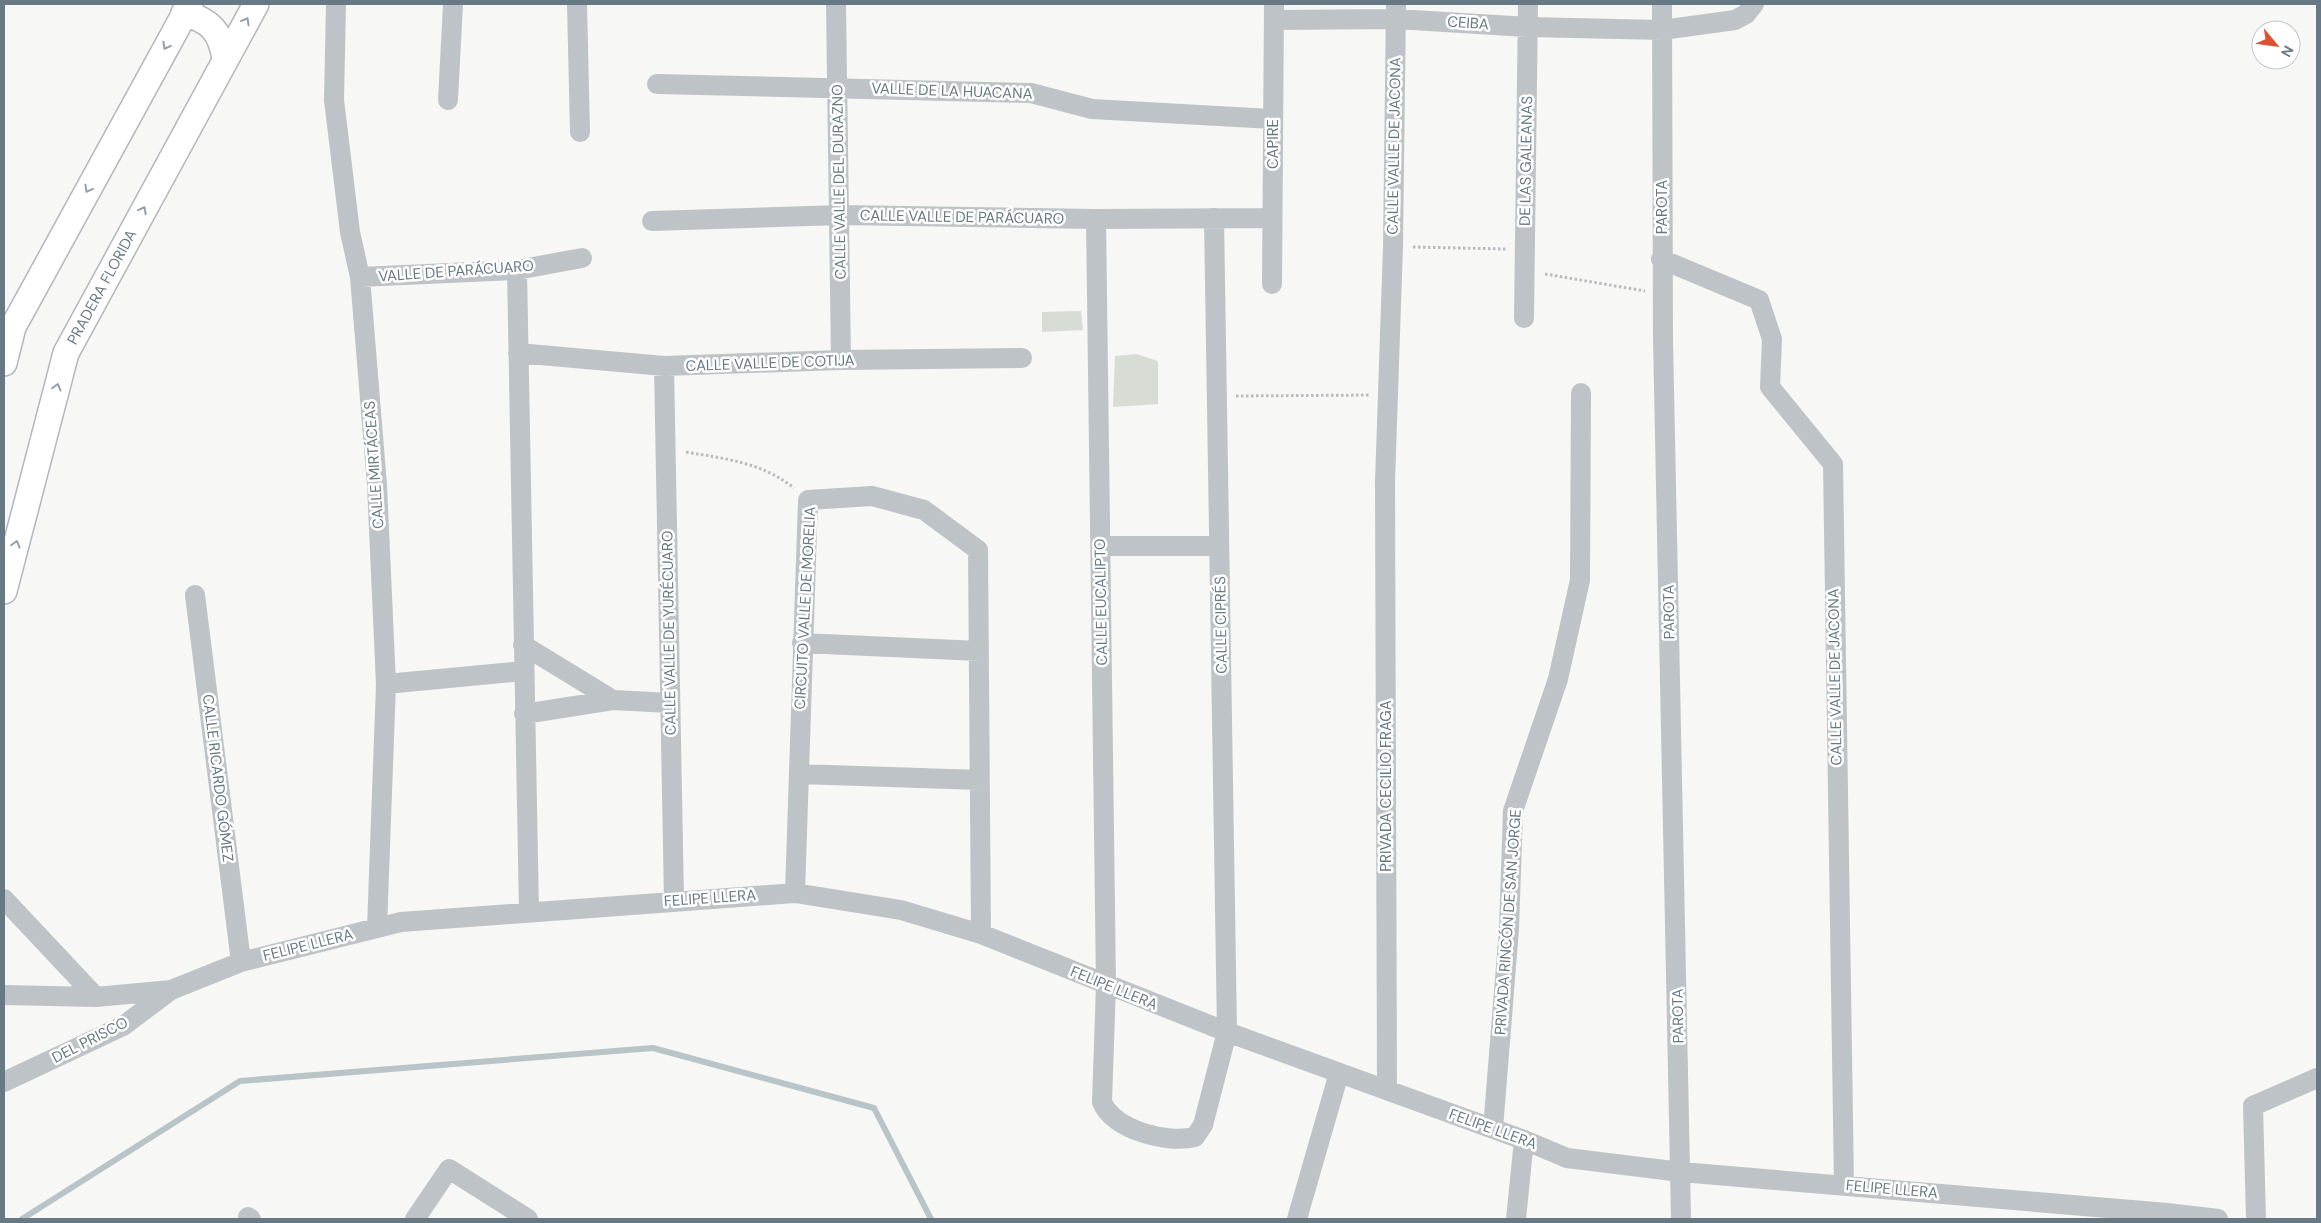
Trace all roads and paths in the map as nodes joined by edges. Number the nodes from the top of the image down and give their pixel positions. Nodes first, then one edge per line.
1 (256, 4) edge
2 (336, 4) edge
3 (454, 4) edge
4 (577, 4) edge
5 (836, 4) edge
6 (1528, 4) edge
7 (1662, 4) edge
8 (1754, 4) edge
9 (187, 9) edge
10 (1396, 11) edge
11 (1274, 12) edge
12 (1528, 27) junction
13 (1662, 30) junction
14 (225, 58) junction
15 (657, 84) dead end
16 (838, 87) junction
17 (448, 100) dead end
18 (1273, 119) junction
19 (580, 132) dead end
20 (840, 215) junction
21 (1214, 218) junction
22 (1272, 218) junction
23 (1096, 219) junction
24 (652, 221) dead end
25 (1393, 246) junction
26 (1525, 249) junction
27 (582, 258) dead end
28 (1661, 259) junction
29 (517, 270) junction
30 (1524, 270) junction
31 (360, 277) junction
32 (1272, 284) dead end
33 (1662, 294) junction
34 (1524, 318) dead end
35 (518, 353) junction
36 (1022, 358) dead end
37 (841, 360) junction
38 (4, 363) edge
39 (664, 366) junction
40 (1582, 394) dead end
41 (1388, 395) junction
42 (1217, 396) junction
43 (666, 448) junction
44 (808, 500) junction
45 (1101, 546) junction
46 (1219, 546) junction
47 (4, 591) edge
48 (195, 595) dead end
49 (802, 643) junction
50 (523, 646) junction
51 (979, 651) junction
52 (523, 671) junction
53 (386, 684) junction
54 (613, 700) junction
55 (670, 703) junction
56 (524, 714) junction
57 (799, 774) junction
58 (980, 780) junction
59 (795, 893) junction
60 (4, 899) edge
61 (674, 900) junction
62 (529, 912) junction
63 (377, 928) junction
64 (981, 934) junction
65 (242, 962) junction
66 (1106, 985) junction
67 (171, 990) junction
68 (4, 995) edge
69 (96, 997) junction
70 (1227, 1032) junction
71 (1339, 1073) junction
72 (2317, 1078) edge
73 (4, 1082) edge
74 (1387, 1090) junction
75 (1493, 1128) junction
76 (1524, 1140) junction
77 (1681, 1172) junction
78 (1844, 1185) junction
79 (2167, 1216) edge
80 (415, 1219) edge
81 (528, 1219) edge
82 (1300, 1219) edge
83 (1516, 1219) edge
84 (1681, 1219) edge
85 (2218, 1219) edge
86 (2256, 1219) edge

14 -> 1 main road, PRADERA FLORIDA
2 - 31 street, CALLE MIRTÁCEAS
3 - 17 street
4 - 19 street
5 - 16 street, CALLE VALLE DEL DURAZNO
6 - 12 street, DE LAS GALEANAS
7 - 13 street, PAROTA
8 - 13 street, CEIBA
9 - 14 main road
9 -> 38 main road
10 - 11 street, CEIBA
10 - 12 street, CEIBA
10 - 25 street, CALLE VALLE DE JACONA
11 - 18 street, CAPIRE
12 - 13 street, CEIBA
12 - 26 street, DE LAS GALEANAS
13 - 28 street, PAROTA
47 -> 14 main road, PRADERA FLORIDA
15 - 16 street, VALLE DE LA HUACANA
16 - 18 street, VALLE DE LA HUACANA
16 - 20 street, CALLE VALLE DEL DURAZNO
18 - 22 street, CAPIRE
20 - 23 street, CALLE VALLE DE PARÁCUARO
20 - 24 street, CALLE VALLE DE PARÁCUARO
20 - 37 street, CALLE VALLE DEL DURAZNO
21 - 22 street, CALLE VALLE DE PARÁCUARO
21 - 23 street, CALLE VALLE DE PARÁCUARO
21 - 42 street, CALLE CIPRÉS
22 - 32 street, CAPIRE
23 - 45 street, CALLE EUCALIPTO
25 - 26 path, CALLE VALLE DE JACONA
25 - 41 street, PRIVADA CECILIO FRAGA
26 - 30 street, DE LAS GALEANAS
27 - 29 street, VALLE DE PARÁCUARO
28 - 33 street, PAROTA
28 - 78 street, CALLE VALLE DE JACONA
29 - 31 street, VALLE DE PARÁCUARO
29 - 35 street
30 - 33 path
30 - 34 street, DE LAS GALEANAS
31 - 53 street, CALLE MIRTÁCEAS
33 - 77 street, PAROTA
35 - 39 street, CALLE VALLE DE COTIJA
35 - 50 street
36 - 37 street, CALLE VALLE DE COTIJA
37 - 39 street, CALLE VALLE DE COTIJA
39 - 43 street, CALLE VALLE DE YURÉCUARO
40 - 75 street, PRIVADA RINCÓN DE SAN JORGE
41 - 42 path
41 - 74 street, PRIVADA CECILIO FRAGA
42 - 46 street, CALLE CIPRÉS
43 - 44 path
43 - 55 street, CALLE VALLE DE YURÉCUARO
44 - 49 street, CIRCUITO VALLE DE MORELIA
44 - 51 street, CIRCUITO VALLE DE MORELIA
45 - 46 street
45 - 66 street, CALLE EUCALIPTO
46 - 70 street, CALLE CIPRÉS
48 - 65 street, CALLE RICARDO GÓMEZ
49 - 51 street
49 - 57 street, CIRCUITO VALLE DE MORELIA
50 - 52 street
50 - 54 street
51 - 58 street, CIRCUITO VALLE DE MORELIA
52 - 53 street
52 - 56 street
53 - 63 street, CALLE MIRTÁCEAS
54 - 55 street
54 - 56 street
55 - 61 street, CALLE VALLE DE YURÉCUARO
56 - 62 street
57 - 58 street
57 - 59 street, CIRCUITO VALLE DE MORELIA
58 - 64 street, CIRCUITO VALLE DE MORELIA
59 - 61 street, FELIPE LLERA
59 - 64 street, FELIPE LLERA
60 - 69 street
61 - 62 street, FELIPE LLERA
62 - 63 street, FELIPE LLERA
63 - 65 street, FELIPE LLERA
64 - 66 street, FELIPE LLERA
65 - 67 street, FELIPE LLERA
66 - 70 street, FELIPE LLERA
66 - 70 street, CALLE CIPRÉS
67 - 69 street, FELIPE LLERA
67 - 73 street, DEL PRISCO
68 - 69 street, FELIPE LLERA
70 - 71 street, FELIPE LLERA
71 - 74 street, FELIPE LLERA
71 - 82 street
72 - 86 street
74 - 75 street, FELIPE LLERA
75 - 76 street, FELIPE LLERA
76 - 77 street, FELIPE LLERA
76 - 83 street
77 - 78 street, FELIPE LLERA
77 - 84 street, PAROTA
78 - 79 street, FELIPE LLERA
79 - 85 street, FELIPE LLERA
80 - 81 street

